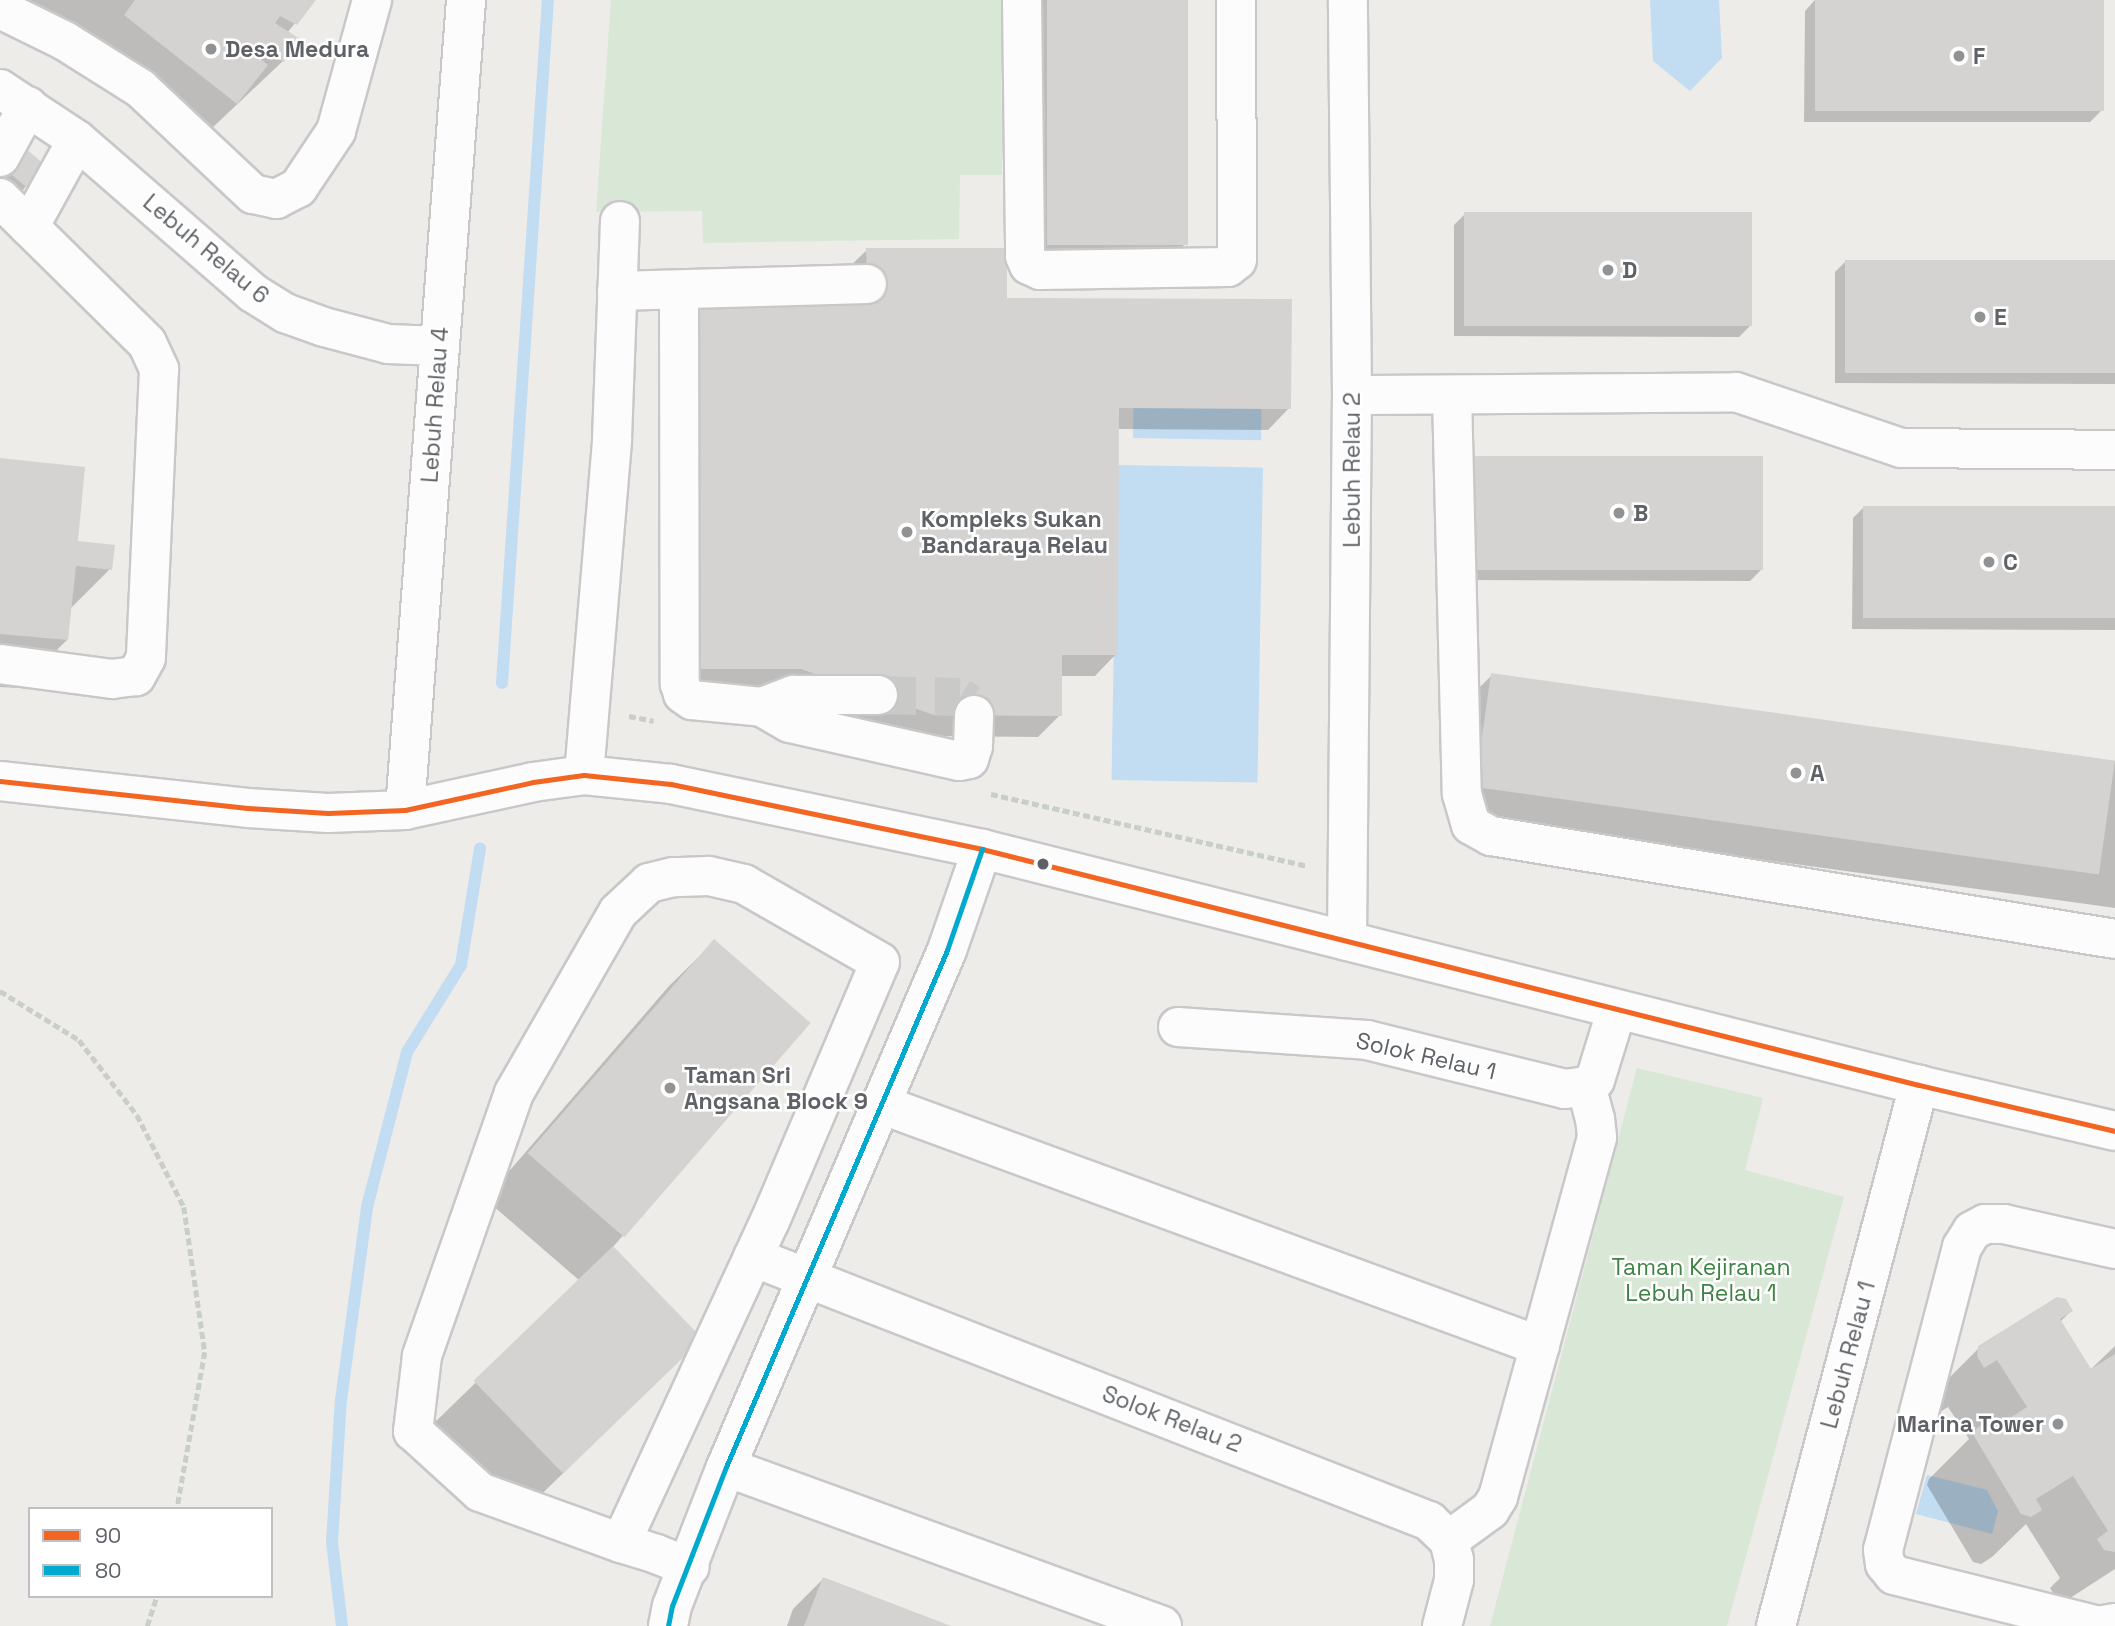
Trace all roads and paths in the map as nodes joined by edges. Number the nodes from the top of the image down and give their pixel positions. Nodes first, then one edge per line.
1 (372, 0) edge
2 (466, 0) edge
3 (1022, 0) edge
4 (1236, 0) edge
5 (1348, 0) edge
6 (0, 9) edge
7 (14, 98) edge
8 (77, 140) junction
9 (0, 157) edge
10 (0, 198) edge
11 (620, 221) dead end
12 (29, 227) junction
13 (867, 284) dead end
14 (679, 290) junction
15 (617, 291) junction
16 (440, 346) junction
17 (1352, 395) junction
18 (1452, 395) junction
19 (2115, 450) edge
20 (0, 664) edge
21 (878, 695) tunnel mouth
22 (762, 707) junction
23 (974, 715) dead end
24 (584, 775) junction
25 (0, 781) edge
26 (405, 810) junction
27 (982, 849) junction
28 (2115, 939) edge
29 (1348, 941) junction
30 (0, 990) edge
31 (1617, 1009) junction
32 (1178, 1027) dead end
33 (1919, 1085) junction
34 (1586, 1086) junction
35 (880, 1104) junction
36 (2115, 1130) edge
37 (770, 1221) junction
38 (2115, 1249) edge
39 (753, 1258) junction
40 (813, 1262) junction
41 (1540, 1346) junction
42 (726, 1467) junction
43 (177, 1507) edge
44 (1449, 1540) junction
45 (621, 1543) junction
46 (690, 1567) junction
47 (157, 1598) edge
48 (2115, 1623) edge
49 (147, 1626) edge
50 (668, 1626) edge
51 (1162, 1626) edge
52 (1442, 1626) edge
53 (1776, 1626) edge

1 - 6 street
2 - 16 street, Lebuh Relau 4
3 - 4 street
5 - 17 street, Lebuh Relau 2
7 - 8 street, Lebuh Relau 6
7 - 9 street
8 - 12 street
8 - 16 street, Lebuh Relau 6
10 - 12 street
11 - 15 street
12 - 20 street
13 - 14 street
14 - 15 street
14 - 22 street
15 - 24 street
16 - 26 street, Lebuh Relau 4
17 - 18 street
17 - 29 street, Lebuh Relau 2
18 - 19 street
18 - 28 street
21 - 22 street
22 - 23 street
24 - 26 street
24 - 27 street
25 - 26 street
27 - 29 street
27 - 35 street
29 - 31 street
30 - 43 path
31 - 33 street
31 - 34 street
32 - 34 street, Solok Relau 1
33 - 36 street
33 - 53 street, Lebuh Relau 1
34 - 41 street
35 - 40 street
35 - 41 street
37 - 39 street
37 - 40 street
37 - 45 street
38 - 48 street
39 - 40 street
39 - 45 street
40 - 42 street
40 - 44 street, Solok Relau 2
41 - 44 street
42 - 46 street
42 - 51 street
44 - 52 street
45 - 46 street
46 - 50 street
47 - 49 path

